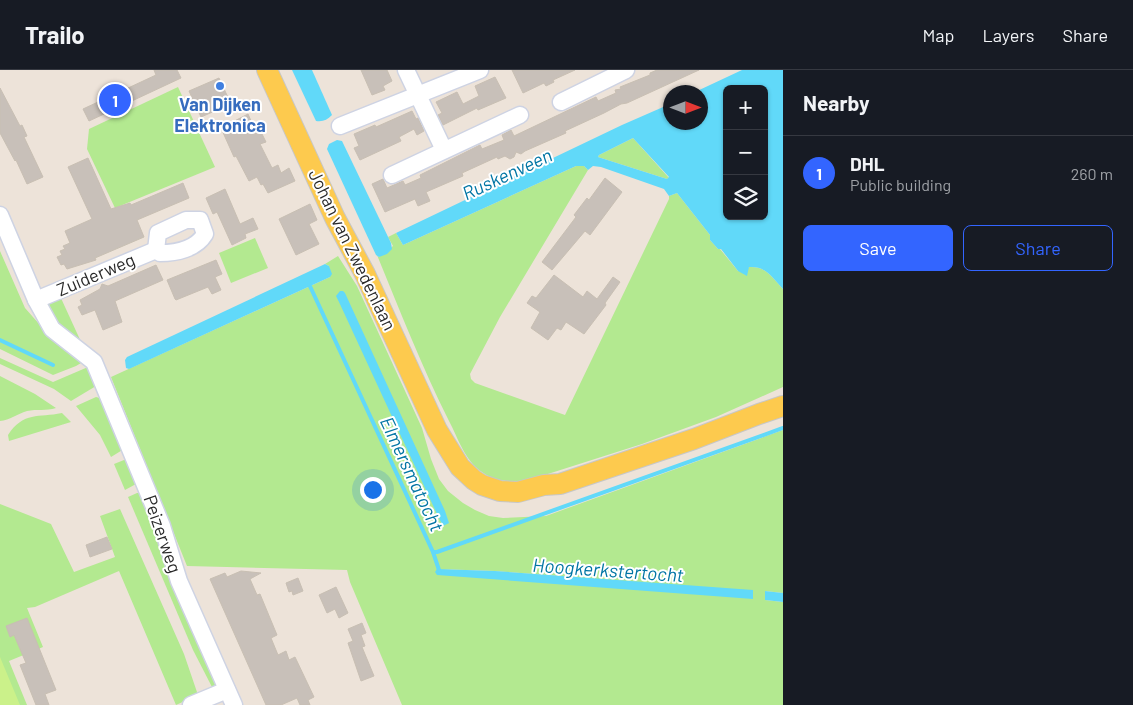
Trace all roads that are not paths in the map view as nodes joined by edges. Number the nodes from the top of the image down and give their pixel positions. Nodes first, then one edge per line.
1 (267, 70) edge
2 (406, 70) edge
3 (480, 70) edge
4 (626, 70) edge
5 (601, 76) edge
6 (418, 94) junction
7 (562, 102) dead end
8 (520, 115) dead end
9 (340, 126) dead end
10 (444, 150) junction
11 (392, 175) dead end
12 (0, 215) edge
13 (156, 250) dead end
14 (36, 300) junction
15 (94, 362) joint
16 (783, 400) edge
17 (783, 406) edge
18 (759, 414) junction
19 (227, 690) junction
20 (191, 705) edge
21 (234, 705) edge

1 - 18 main road, Johan van Zwedenlaan
2 - 6 street
3 - 6 street
4 - 5 street
5 - 7 street
6 - 9 street
6 - 10 street
8 - 10 street
10 - 11 street
12 - 14 street, Zuiderweg
13 - 14 street, Zuiderweg
14 - 15 street, Zuiderweg
15 - 19 street, Peizerweg
16 - 18 main road, Johan van Zwedenlaan
17 - 18 main road, Johan van Zwedenlaan
19 - 20 street
19 - 21 street, Peizerweg

